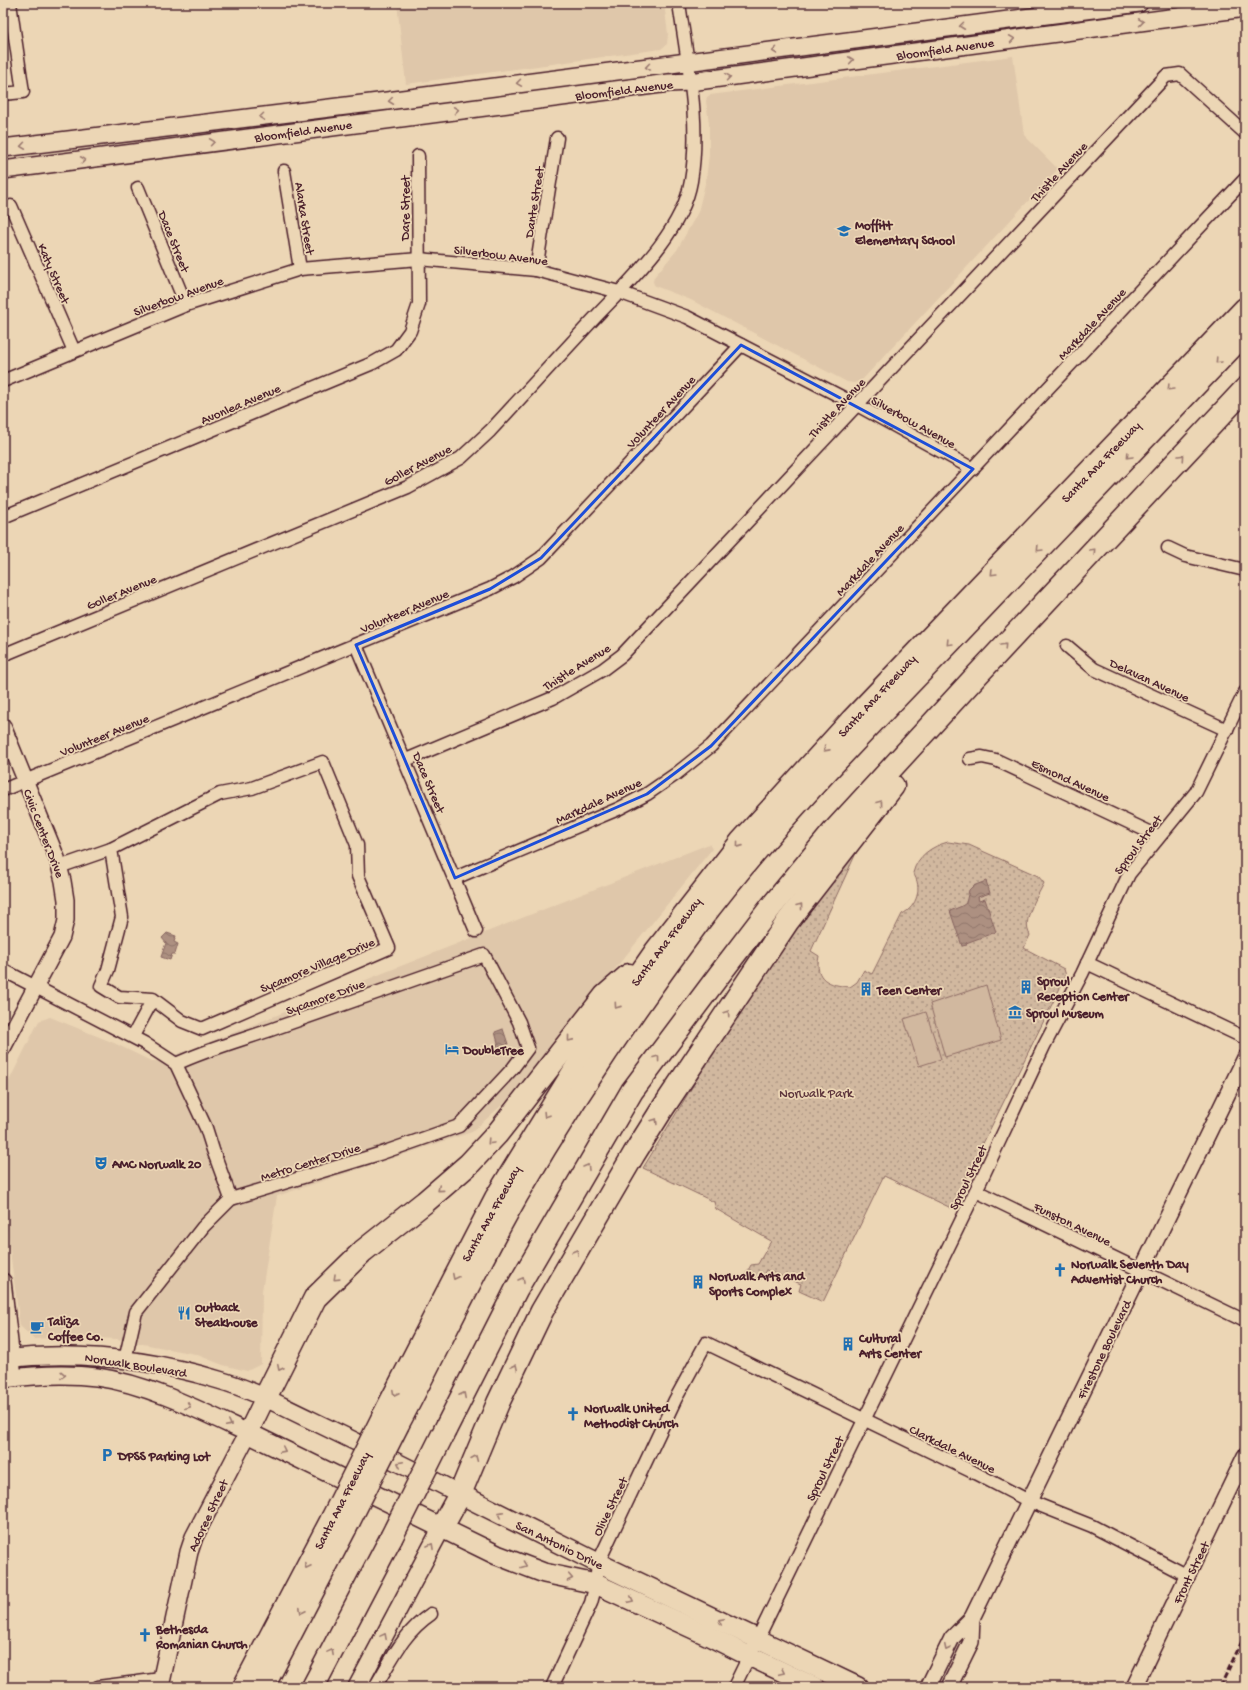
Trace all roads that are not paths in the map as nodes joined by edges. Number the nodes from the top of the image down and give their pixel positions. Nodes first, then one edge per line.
1 (679, 3) edge
2 (1139, 3) edge
3 (8, 6) edge
4 (1245, 8) edge
5 (811, 47) junction
6 (687, 61) junction
7 (813, 65) junction
8 (562, 79) junction
9 (690, 82) junction
10 (3, 94) edge
11 (563, 97) junction
12 (415, 98) junction
13 (418, 115) junction
14 (1245, 133) edge
15 (557, 138) dead end
16 (43, 143) junction
17 (3, 148) edge
18 (418, 156) dead end
19 (45, 165) junction
20 (3, 170) edge
21 (284, 171) dead end
22 (1245, 179) edge
23 (138, 188) dead end
24 (11, 206) dead end
25 (419, 259) junction
26 (300, 269) junction
27 (536, 270) junction
28 (619, 292) junction
29 (186, 305) junction
30 (1245, 309) edge
31 (1245, 333) edge
32 (741, 345) junction
33 (74, 351) junction
34 (3, 381) edge
35 (1245, 389) edge
36 (857, 406) junction
37 (973, 469) junction
38 (3, 517) edge
39 (1168, 548) dead end
40 (1245, 570) edge
41 (356, 645) junction
42 (1067, 646) dead end
43 (3, 655) edge
44 (977, 675) junction
45 (1245, 692) edge
46 (3, 726) edge
47 (1227, 730) junction
48 (970, 758) dead end
49 (406, 760) junction
50 (25, 782) junction
51 (3, 790) edge
52 (1158, 836) junction
53 (111, 848) junction
54 (59, 867) junction
55 (455, 878) junction
56 (476, 931) dead end
57 (656, 951) junction
58 (484, 955) joint
59 (1087, 963) junction
60 (3, 970) edge
61 (37, 987) junction
62 (153, 999) junction
63 (133, 1036) junction
64 (1245, 1038) edge
65 (3, 1048) edge
66 (1245, 1058) edge
67 (176, 1064) junction
68 (976, 1191) junction
69 (231, 1199) junction
70 (1140, 1272) junction
71 (3, 1281) edge
72 (1245, 1321) edge
73 (706, 1343) joint
74 (7, 1358) edge
75 (125, 1360) junction
76 (8, 1378) edge
77 (265, 1398) junction
78 (864, 1420) junction
79 (390, 1421) junction
80 (248, 1433) junction
81 (1245, 1456) edge
82 (460, 1494) junction
83 (1029, 1501) junction
84 (339, 1523) junction
85 (441, 1528) junction
86 (598, 1563) junction
87 (1188, 1576) junction
88 (596, 1584) junction
89 (431, 1614) dead end
90 (972, 1618) junction
91 (756, 1638) junction
92 (749, 1656) junction
93 (160, 1683) edge
94 (98, 1687) edge
95 (244, 1687) edge
96 (263, 1687) edge
97 (313, 1687) edge
98 (357, 1687) edge
99 (375, 1687) edge
100 (552, 1687) edge
101 (734, 1687) edge
102 (815, 1687) edge
103 (858, 1687) edge
104 (928, 1687) edge
105 (949, 1687) edge
106 (1134, 1687) edge

1 - 6 street, Goller Avenue
2 -> 5 main road, Bloomfield Avenue
3 - 10 street
7 -> 4 main road, Bloomfield Avenue
5 -> 6 main road, Bloomfield Avenue
5 - 7 main road
6 -> 8 main road, Bloomfield Avenue
6 - 9 street, Goller Avenue
9 -> 7 main road, Bloomfield Avenue
8 - 11 main road
8 -> 12 main road, Bloomfield Avenue
9 - 11 main road, Bloomfield Avenue
9 - 28 street, Goller Avenue
13 -> 11 main road, Bloomfield Avenue
12 - 13 main road
12 -> 16 main road, Bloomfield Avenue
19 -> 13 main road, Bloomfield Avenue
14 - 36 street, Thistle Avenue
15 - 27 street, Dante Street
16 -> 17 main road, Bloomfield Avenue
16 - 19 main road
18 - 25 street, Dare Street
19 - 20 main road, Bloomfield Avenue
21 - 26 street, Alarka Street
22 - 37 street, Markdale Avenue
23 - 29 street, Dace Street
24 - 33 street, Katy Street
25 - 26 street, Silverbow Avenue
25 - 27 street, Silverbow Avenue
25 - 38 street, Avonlea Avenue
26 - 29 street, Silverbow Avenue
27 - 28 street, Silverbow Avenue
28 - 32 street, Silverbow Avenue
28 - 43 street, Goller Avenue
29 - 33 street, Silverbow Avenue
30 -> 57 highway, Santa Ana Freeway
31 -> 79 highway
32 - 36 street, Silverbow Avenue
32 - 41 street, Volunteer Avenue
33 - 34 street, Silverbow Avenue
44 -> 35 highway
36 - 37 street, Silverbow Avenue
36 - 49 street, Thistle Avenue
37 - 55 street, Markdale Avenue
39 - 40 street
41 - 49 street, Dace Street
41 - 50 street, Volunteer Avenue
42 - 47 street, Delavan Avenue
82 -> 44 highway
97 -> 44 highway, bridge
45 - 47 street, Sproul Street
46 - 50 street, Civic Center Drive
47 - 52 street, Sproul Street
48 - 52 street, Esmond Avenue
49 - 55 street, Dace Street
50 - 51 street, Volunteer Avenue
50 - 54 street, Civic Center Drive
52 - 59 street, Sproul Street
53 - 54 street, Sycamore Village Drive
53 - 62 street
53 - 62 street, Sycamore Village Drive
54 - 61 street, Civic Center Drive
55 - 56 street, Dace Street
57 -> 77 highway
57 -> 79 highway, Santa Ana Freeway
58 - 67 street, Sycamore Drive
58 - 69 street, Metro Center Drive
59 - 64 street
59 - 68 street, Sproul Street
60 - 61 street
61 - 63 street
61 - 65 street, Civic Center Drive
62 - 63 street
63 - 67 street
66 - 70 street, Firestone Boulevard
67 - 69 street
68 - 70 street, Funston Avenue
68 - 78 street, Sproul Street
69 - 75 street, Metro Center Drive
70 - 72 street, Funston Avenue
70 - 83 street, Firestone Boulevard
71 - 74 street
73 - 78 street, Clarkdale Avenue
73 - 86 street, Olive Street
74 - 75 main road, Norwalk Boulevard
74 - 76 street
75 - 77 main road, Norwalk Boulevard
76 -> 80 main road, Norwalk Boulevard
77 - 80 main road, Adoree Street
82 -> 77 main road, San Antonio Drive
78 - 83 street, Clarkdale Avenue
78 - 91 street, Sproul Street
79 - 84 highway, Santa Ana Freeway, bridge
80 -> 85 main road, San Antonio Drive
80 - 93 main road, Adoree Street
81 - 87 street, Front Street
82 - 85 highway
86 -> 82 main road, San Antonio Drive
83 - 87 street, Clarkdale Avenue
83 - 90 street, Firestone Boulevard
84 -> 95 highway, Santa Ana Freeway
84 -> 96 highway
85 -> 88 main road, San Antonio Drive
98 -> 85 main road
86 - 88 street, Olive Street
91 -> 86 main road, San Antonio Drive
87 - 106 street, Front Street
88 -> 92 main road, San Antonio Drive
88 - 100 street, Olive Street
89 - 99 street
90 -> 104 street, Firestone Boulevard
90 - 105 street, Firestone Boulevard
91 - 92 street, Sproul Street
91 - 103 main road, San Antonio Drive
92 - 101 street, Sproul Street
92 -> 102 main road, San Antonio Drive
93 - 94 street

